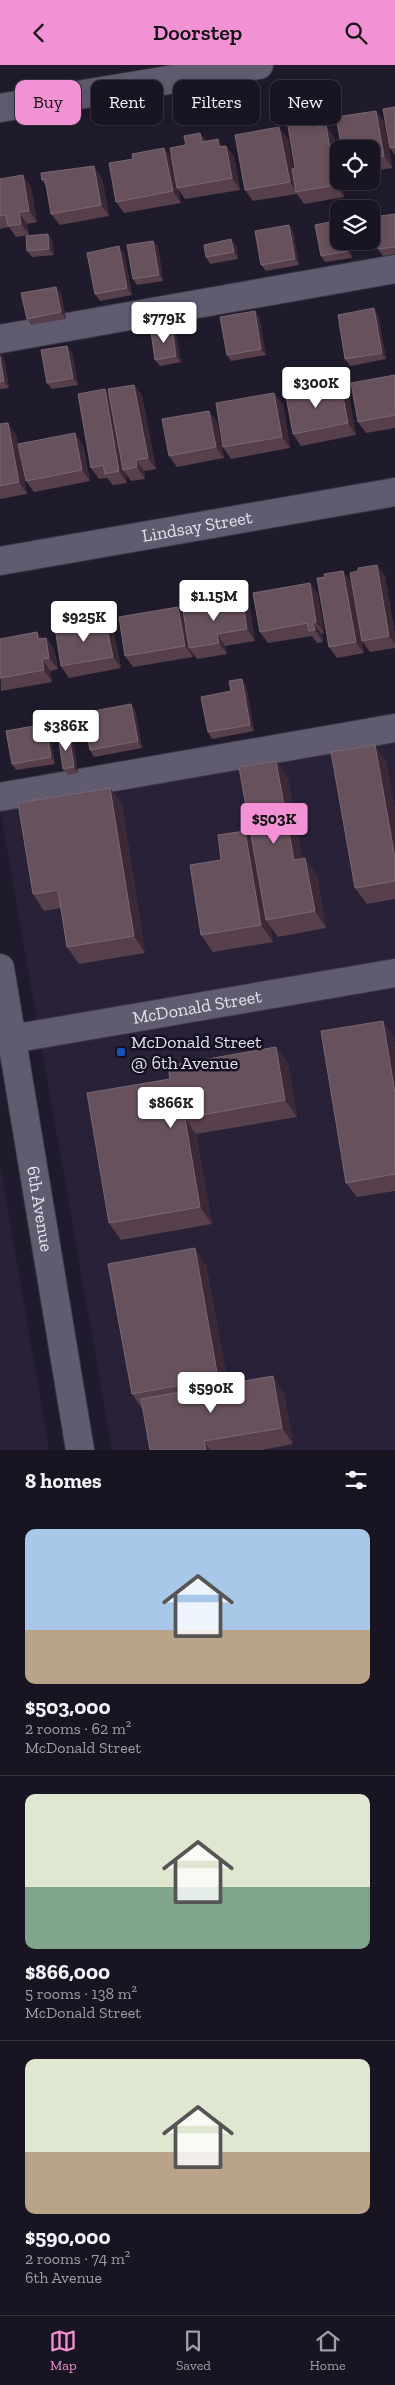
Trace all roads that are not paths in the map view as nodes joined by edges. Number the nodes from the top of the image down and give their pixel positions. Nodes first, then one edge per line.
1 (259, 65) edge
2 (0, 108) edge
3 (395, 269) edge
4 (0, 339) edge
5 (395, 492) edge
6 (0, 561) edge
7 (395, 729) edge
8 (0, 797) edge
9 (0, 968) edge
10 (395, 973) edge
11 (6, 1040) edge
12 (80, 1450) edge

1 - 2 street
3 - 4 street
5 - 6 street, Lindsay Street
7 - 8 street
9 - 11 street, 6th Avenue
10 - 11 street, McDonald Street
11 - 12 street, 6th Avenue

